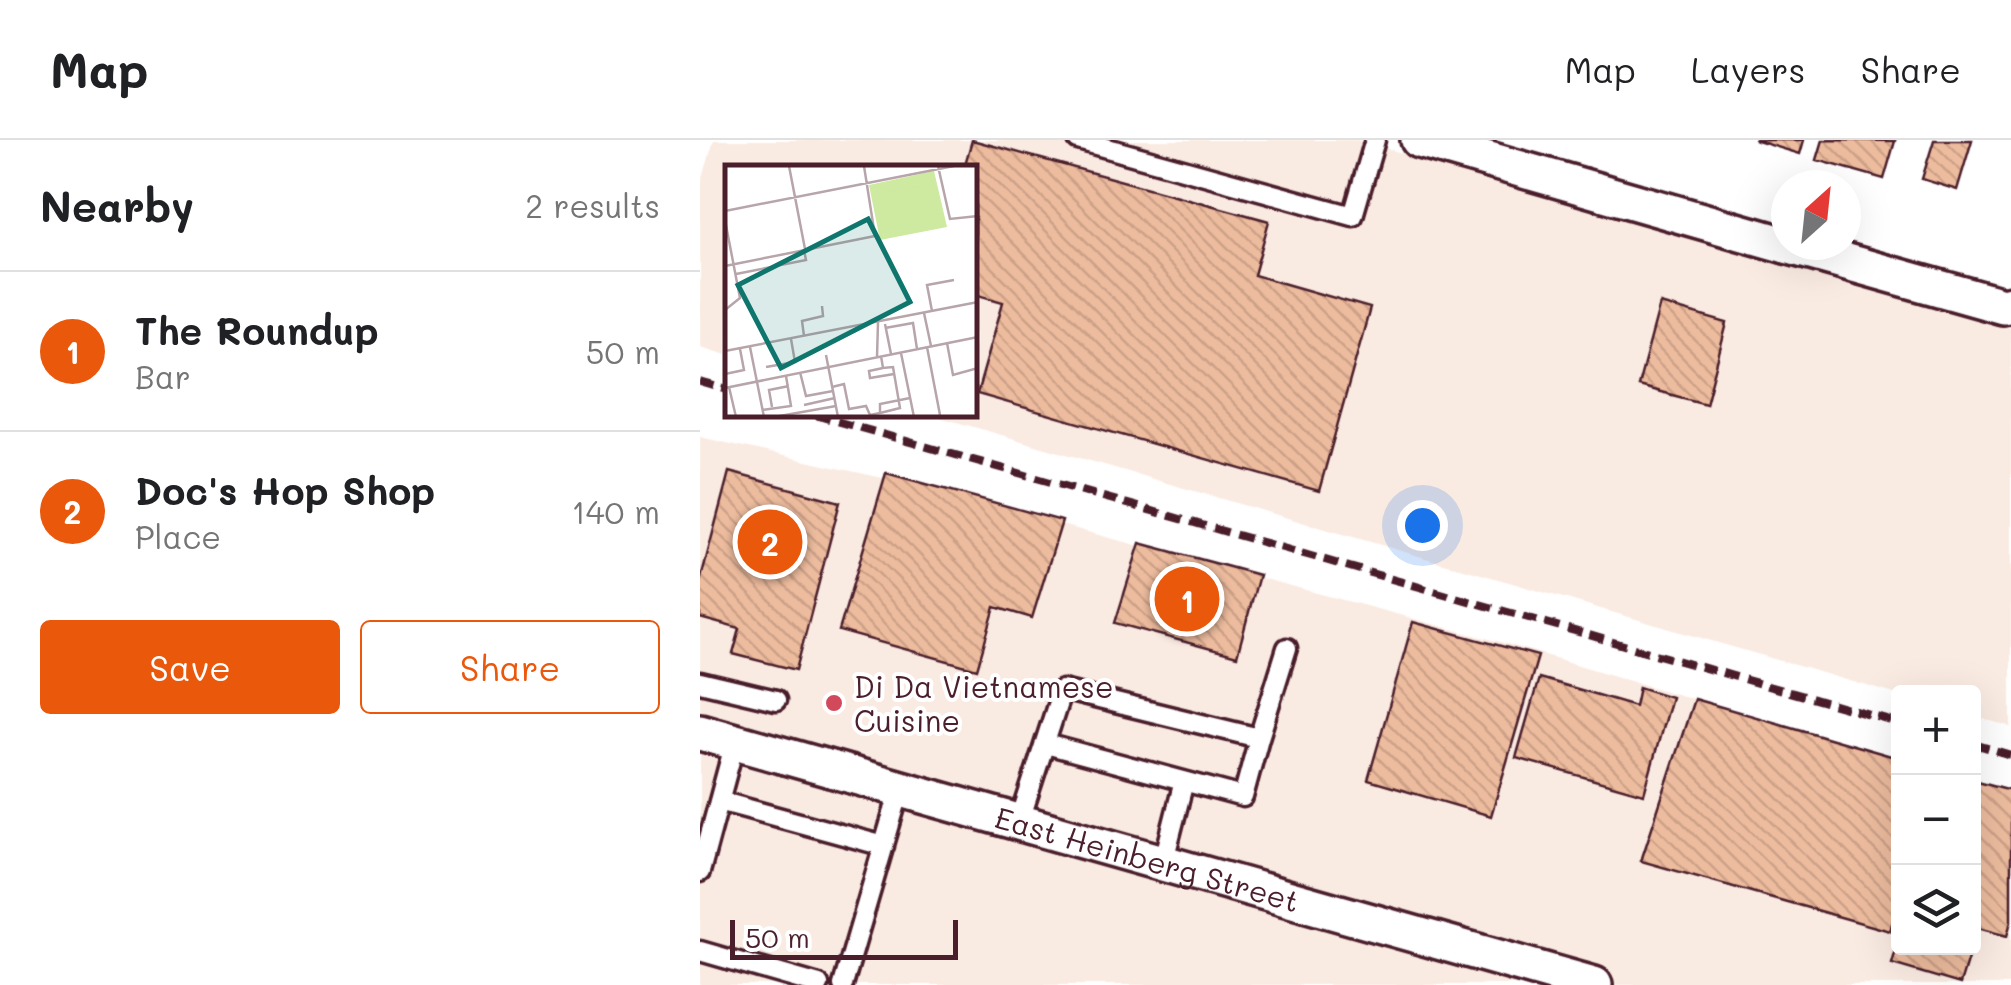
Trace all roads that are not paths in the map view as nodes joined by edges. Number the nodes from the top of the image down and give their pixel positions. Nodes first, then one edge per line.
1 (1078, 140) edge
2 (1374, 140) edge
3 (1419, 140) edge
4 (1771, 241) edge
5 (1839, 260) edge
6 (2011, 304) edge
7 (1288, 648) dead end
8 (700, 682) edge
9 (776, 700) dead end
10 (700, 732) edge
11 (1259, 738) junction
12 (735, 742) junction
13 (1046, 744) junction
14 (1184, 781) junction
15 (900, 790) junction
16 (719, 801) junction
17 (1019, 823) junction
18 (884, 846) junction
19 (1163, 864) junction
20 (700, 872) edge
21 (700, 951) edge
22 (819, 985) edge
23 (843, 985) edge
24 (1594, 985) edge

1 - 2 lane
3 - 4 street
5 - 6 street
7 - 11 lane
8 - 9 lane
10 - 12 street, East Heinberg Street
11 - 13 lane
11 - 14 lane
12 - 15 street, East Heinberg Street
12 - 16 lane
13 - 14 lane
13 - 17 lane
14 - 19 lane
15 - 17 street, East Heinberg Street
15 - 18 lane
16 - 18 lane
16 - 20 lane
17 - 19 street, East Heinberg Street
18 - 23 lane
19 - 24 street, East Heinberg Street
21 - 22 lane

